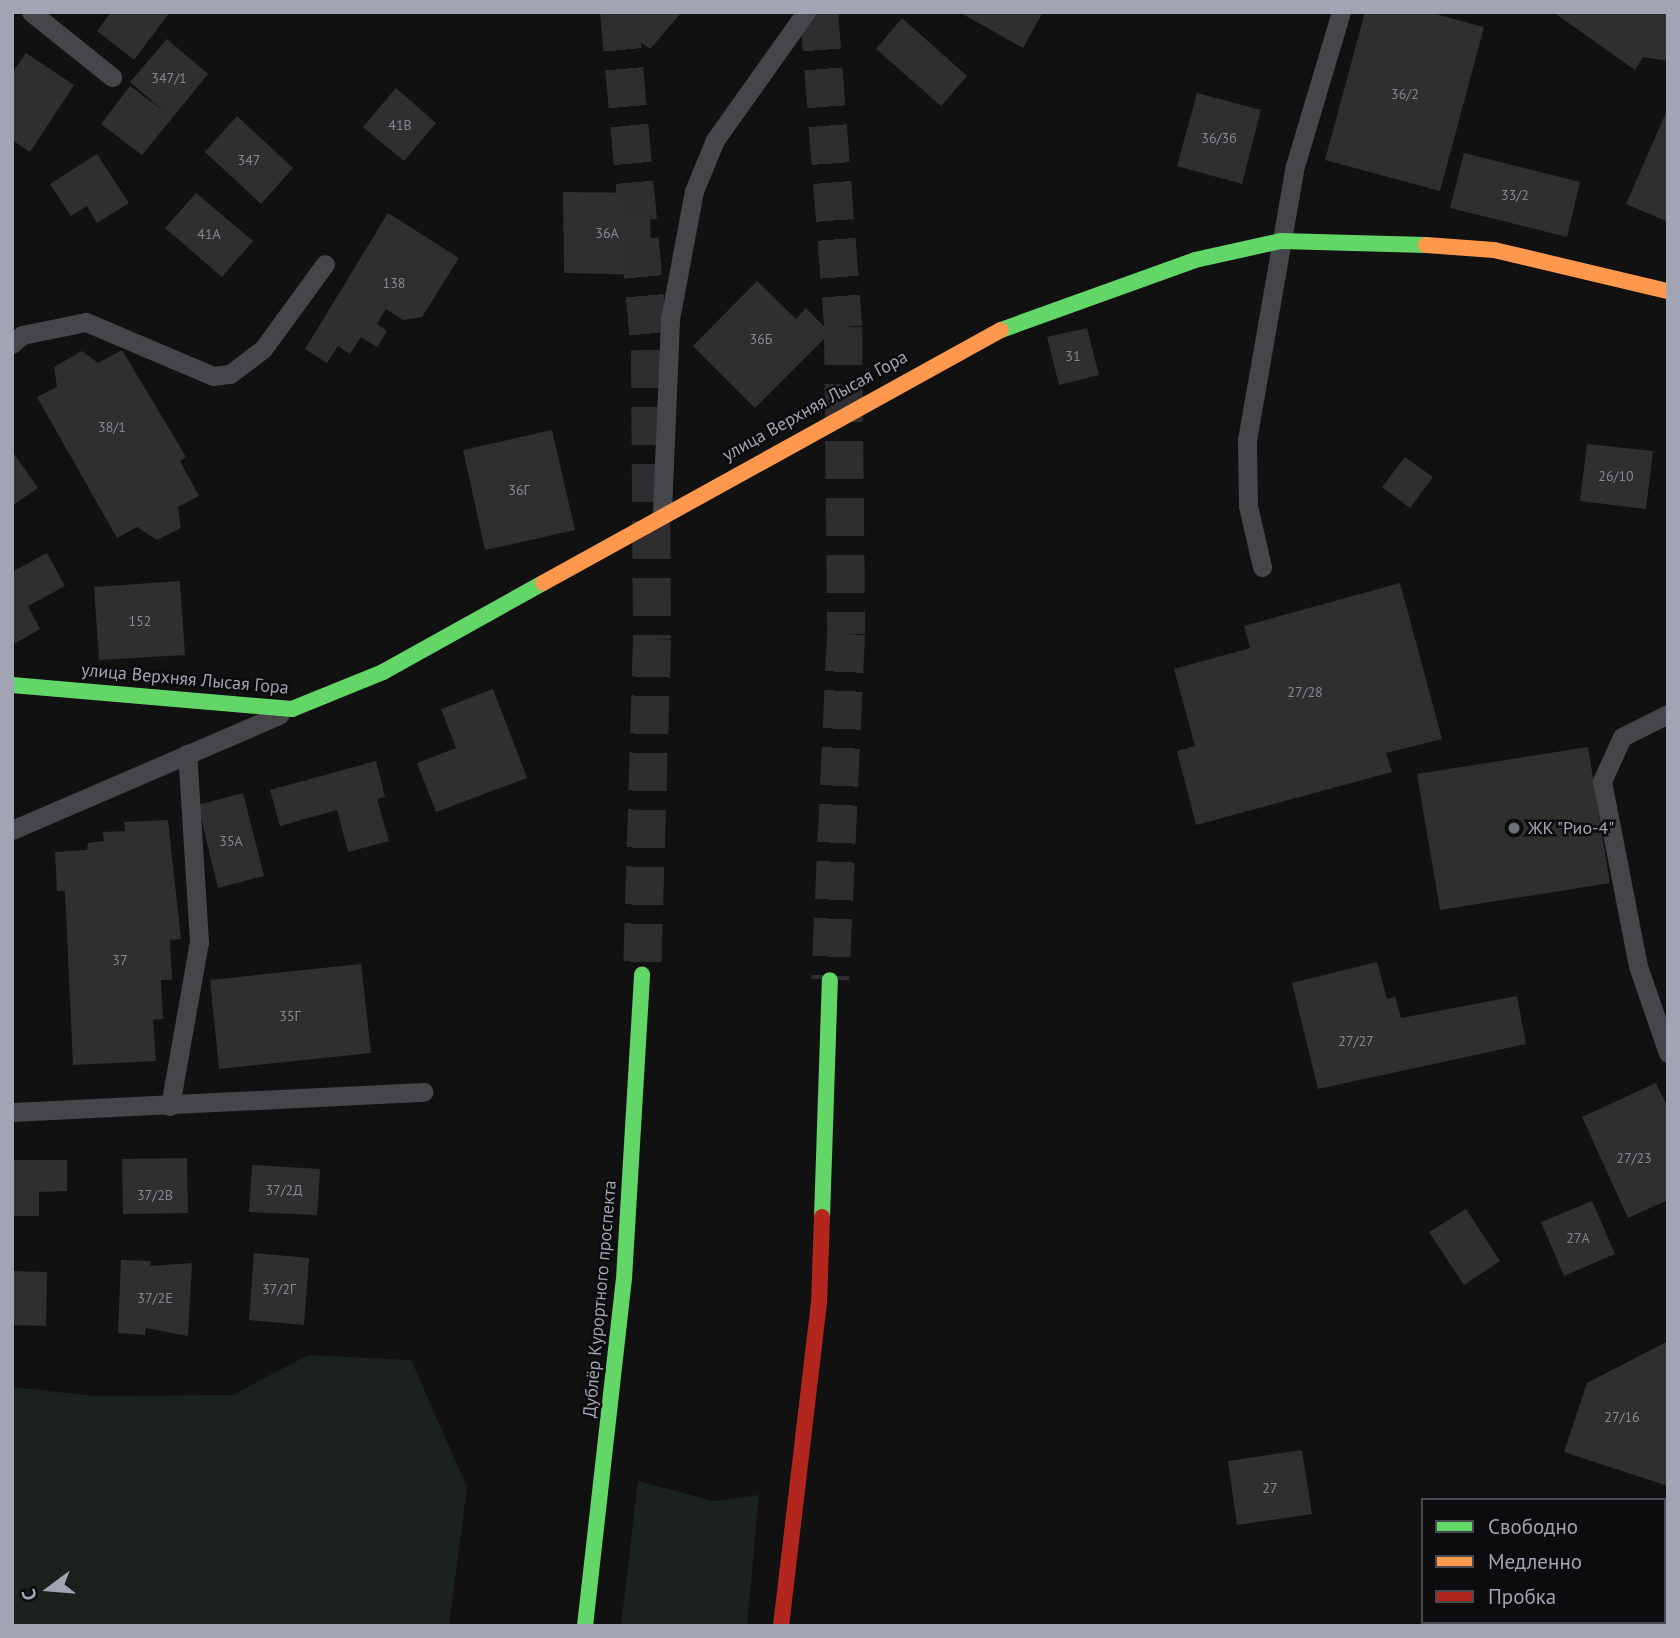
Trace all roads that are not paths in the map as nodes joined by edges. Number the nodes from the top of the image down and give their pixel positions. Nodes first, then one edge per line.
1 (31, 12) edge
2 (806, 12) edge
3 (1341, 12) edge
4 (112, 77) dead end
5 (1281, 241) junction
6 (325, 264) dead end
7 (1668, 291) edge
8 (12, 344) edge
9 (662, 512) junction
10 (1262, 567) dead end
11 (12, 685) edge
12 (292, 709) junction
13 (1668, 714) edge
14 (187, 753) junction
15 (12, 830) edge
16 (642, 975) tunnel mouth
17 (830, 980) tunnel mouth
18 (1668, 1053) edge
19 (424, 1092) dead end
20 (170, 1106) junction
21 (12, 1112) edge
22 (586, 1626) edge
23 (781, 1626) edge

1 - 4 lane
2 - 9 lane
3 - 5 lane
5 - 7 street, улица Верхняя Лысая Гора
5 - 9 street, улица Верхняя Лысая Гора
5 - 10 lane
6 - 8 lane
9 - 12 street, улица Верхняя Лысая Гора
11 - 12 street, улица Верхняя Лысая Гора
12 - 14 lane
13 - 18 lane
14 - 15 lane
14 - 20 lane
16 - 22 street, Дублёр Курортного проспекта
17 - 23 street
19 - 20 lane
20 - 21 lane

